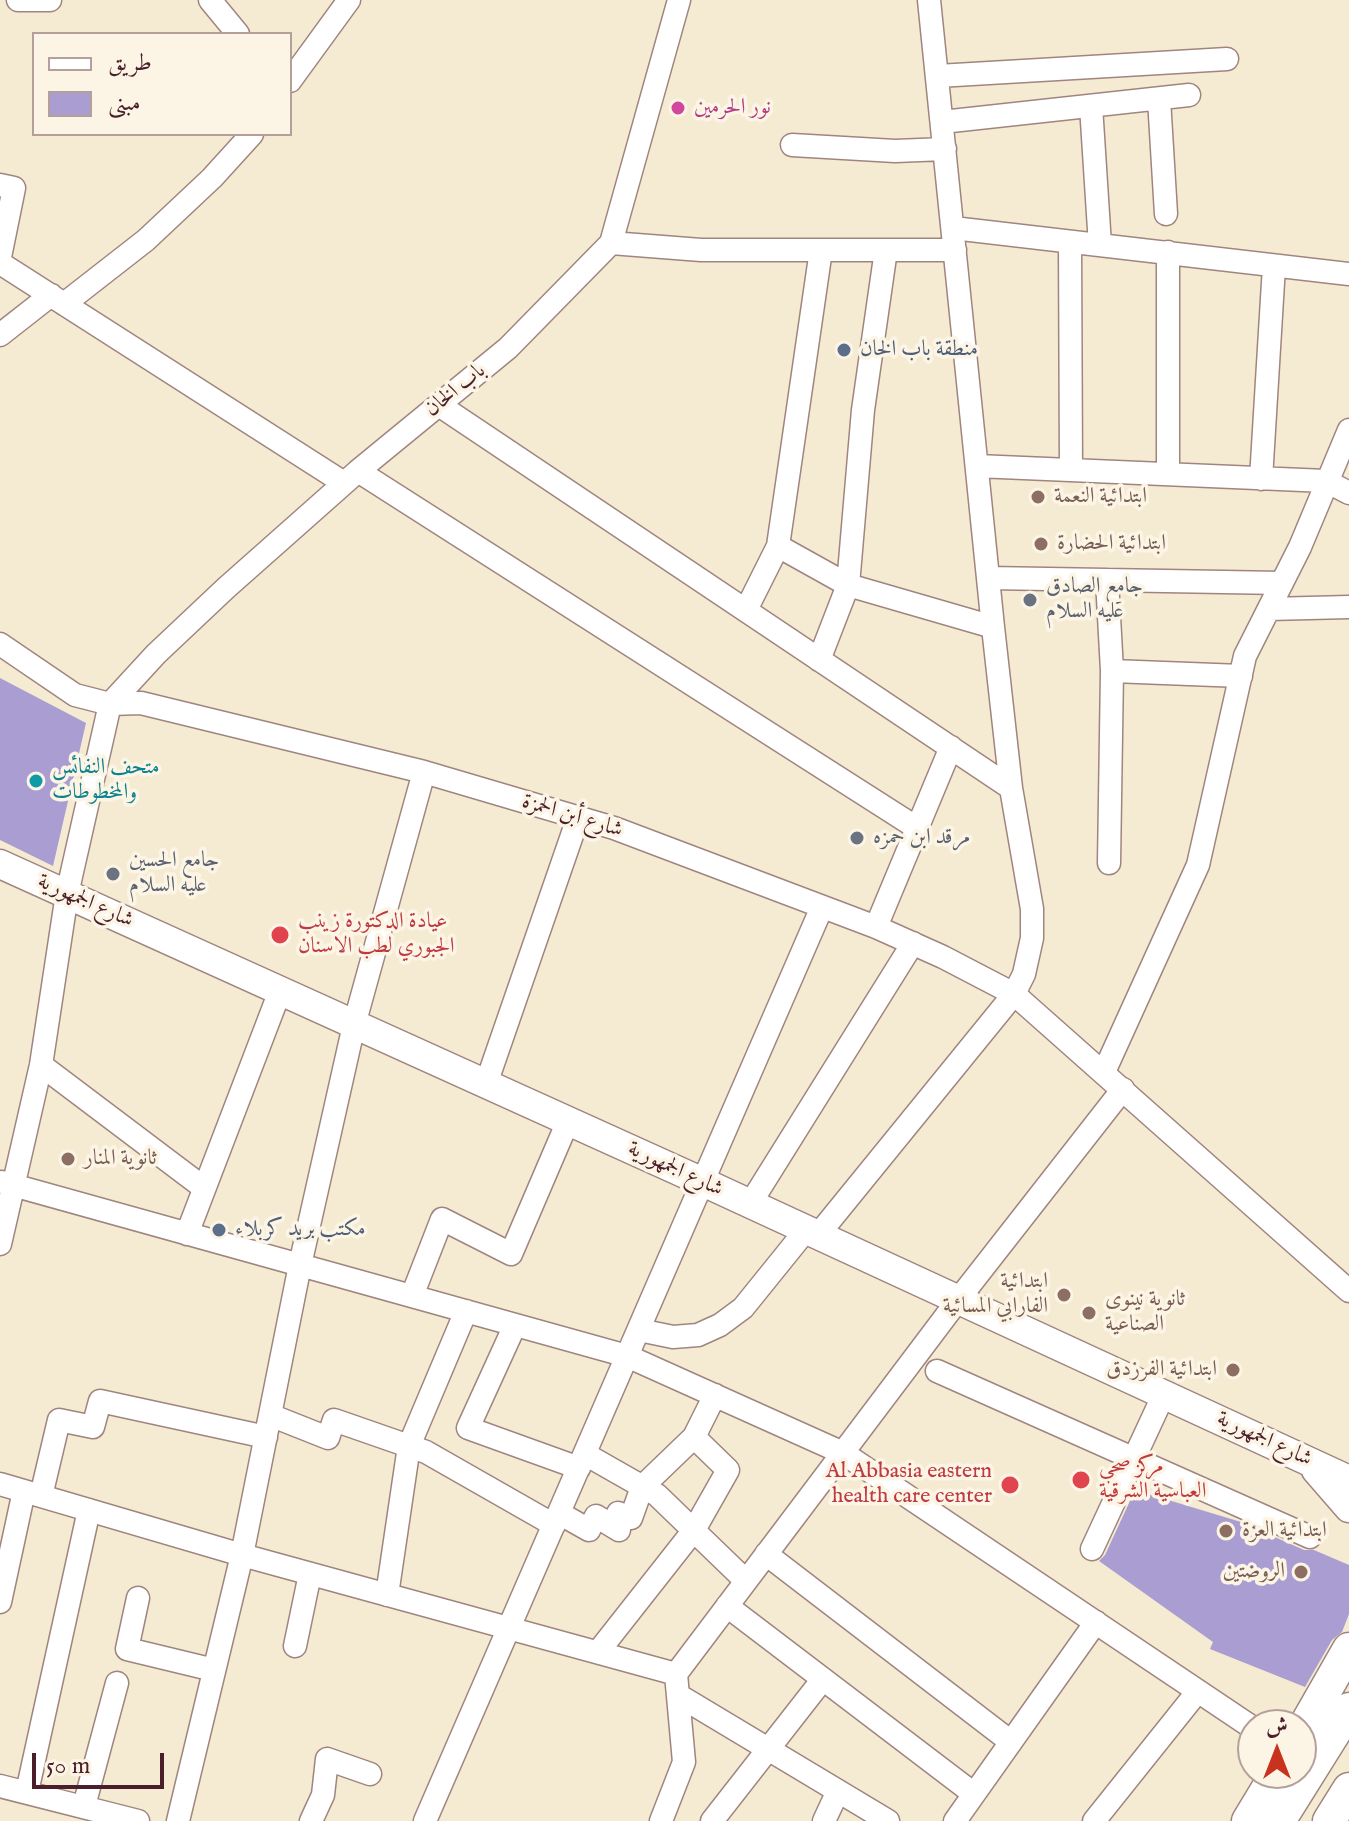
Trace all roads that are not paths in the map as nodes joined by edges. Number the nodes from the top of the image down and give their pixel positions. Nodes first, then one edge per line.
1 (18, 0) edge
2 (50, 0) edge
3 (210, 0) edge
4 (349, 0) edge
5 (679, 0) edge
6 (929, 0) edge
7 (236, 32) edge
8 (1227, 59) dead end
9 (938, 76) junction
10 (292, 78) edge
11 (1189, 95) dead end
12 (1159, 99) junction
13 (1091, 106) junction
14 (942, 122) junction
15 (250, 136) edge
16 (792, 145) dead end
17 (945, 149) junction
18 (0, 185) edge
19 (1166, 214) dead end
20 (954, 239) junction
21 (1070, 242) junction
22 (611, 243) junction
23 (1100, 245) junction
24 (821, 250) junction
25 (886, 250) junction
26 (1168, 252) junction
27 (0, 260) edge
28 (1274, 266) junction
29 (1349, 274) edge
30 (57, 300) junction
31 (0, 335) edge
32 (439, 405) junction
33 (1349, 430) edge
34 (977, 466) junction
35 (1071, 470) junction
36 (1168, 474) junction
37 (351, 477) junction
38 (1261, 479) junction
39 (1326, 481) junction
40 (1349, 493) edge
41 (778, 546) junction
42 (989, 578) junction
43 (1107, 580) junction
44 (1282, 583) junction
45 (848, 585) junction
46 (1349, 607) edge
47 (1269, 609) junction
48 (746, 610) junction
49 (993, 627) junction
50 (0, 644) edge
51 (819, 660) junction
52 (1112, 671) junction
53 (1241, 676) junction
54 (110, 704) junction
55 (951, 747) junction
56 (424, 772) junction
57 (1011, 788) junction
58 (578, 818) junction
59 (917, 828) junction
60 (1109, 863) dead end
61 (0, 864) edge
62 (67, 894) junction
63 (822, 907) junction
64 (876, 927) junction
65 (913, 943) junction
66 (280, 991) junction
67 (1014, 994) junction
68 (354, 1025) junction
69 (41, 1065) junction
70 (1104, 1072) junction
71 (486, 1084) junction
72 (1123, 1089) junction
73 (568, 1121) junction
74 (703, 1182) junction
75 (7, 1184) edge
76 (204, 1188) junction
77 (750, 1204) junction
78 (812, 1233) junction
79 (187, 1234) junction
80 (0, 1244) edge
81 (300, 1265) junction
82 (1349, 1291) edge
83 (412, 1296) junction
84 (958, 1300) junction
85 (466, 1311) junction
86 (515, 1325) junction
87 (639, 1330) junction
88 (627, 1356) junction
89 (937, 1371) dead end
90 (1164, 1394) junction
91 (715, 1395) junction
92 (268, 1426) junction
93 (694, 1437) junction
94 (409, 1446) junction
95 (843, 1453) junction
96 (1134, 1459) junction
97 (1307, 1460) junction
98 (582, 1461) junction
99 (1349, 1480) edge
100 (0, 1484) edge
101 (642, 1487) junction
102 (32, 1493) junction
103 (1349, 1508) edge
104 (89, 1510) junction
105 (557, 1519) junction
106 (694, 1530) junction
107 (1310, 1537) dead end
108 (1092, 1549) dead end
109 (766, 1554) junction
110 (242, 1555) junction
111 (310, 1574) junction
112 (746, 1581) junction
113 (387, 1595) junction
114 (138, 1598) dead end
115 (0, 1602) edge
116 (727, 1606) junction
117 (1096, 1622) junction
118 (509, 1627) junction
119 (295, 1646) dead end
120 (1349, 1649) edge
121 (598, 1652) junction
122 (214, 1670) junction
123 (823, 1679) junction
124 (117, 1683) dead end
125 (677, 1685) junction
126 (1198, 1691) junction
127 (1315, 1709) edge
128 (1349, 1709) edge
129 (1237, 1717) edge
130 (1011, 1742) junction
131 (1349, 1744) edge
132 (768, 1749) junction
133 (370, 1774) dead end
134 (0, 1786) edge
135 (1267, 1789) edge
136 (1349, 1789) edge
137 (838, 1791) junction
138 (27, 1792) junction
139 (974, 1794) junction
140 (70, 1810) edge
141 (671, 1816) edge
142 (138, 1821) edge
143 (178, 1821) edge
144 (311, 1821) edge
145 (425, 1821) edge
146 (712, 1821) edge
147 (824, 1821) edge
148 (888, 1821) edge
149 (955, 1821) edge
150 (1094, 1821) edge
151 (1248, 1821) edge
152 (1279, 1821) edge
153 (1303, 1821) edge
154 (1329, 1821) edge

1 - 2 street
3 - 7 street
4 - 10 street
5 - 22 street, باب الخان
6 - 9 street
8 - 9 street
9 - 14 street
11 - 12 street
12 - 13 street
12 - 19 street
13 - 14 street
13 - 23 street
14 - 17 street
15 - 30 street
16 - 17 street
17 - 20 street
18 - 27 street
20 - 21 street
20 - 25 street
20 - 34 street
21 - 23 street
21 - 35 street
22 - 24 street
22 - 32 street, باب الخان
23 - 26 street
24 - 25 street
24 - 41 street
25 - 45 street
26 - 28 street
26 - 36 street
27 - 30 street
28 - 29 street
28 - 38 street
30 - 31 street
30 - 37 street
32 - 37 street, باب الخان
32 - 48 street
33 - 39 street
34 - 35 street
34 - 42 street
35 - 36 street
36 - 38 street
37 - 54 street, باب الخان
37 - 59 street
38 - 39 street
39 - 40 street
39 - 44 street
41 - 45 street
41 - 48 street
42 - 43 street
42 - 49 street
43 - 44 street
43 - 52 street
44 - 47 street
45 - 49 street
45 - 51 street
46 - 47 street
47 - 53 street
48 - 51 street
49 - 57 street
50 - 54 street, شارع أبن الحمزة
51 - 55 street
52 - 53 street
52 - 60 street
53 - 70 street
54 - 56 street, شارع أبن الحمزة
54 - 62 street
55 - 57 street
55 - 59 street
56 - 58 street, شارع أبن الحمزة
56 - 68 street
57 - 67 street
58 - 63 street, شارع أبن الحمزة
58 - 71 street
59 - 64 street
61 - 62 main road, شارع الجمهورية
62 - 66 main road, شارع الجمهورية
62 - 69 street
63 - 64 street, شارع أبن الحمزة
63 - 74 street
64 - 65 street, شارع أبن الحمزة
65 - 67 street, شارع أبن الحمزة
65 - 77 street
66 - 68 main road, شارع الجمهورية
66 - 76 street
67 - 70 street, شارع أبن الحمزة
67 - 78 street
68 - 71 main road, شارع الجمهورية
68 - 81 street
69 - 75 street
69 - 76 street
70 - 72 street, شارع أبن الحمزة
71 - 73 main road, شارع الجمهورية
72 - 82 street, شارع أبن الحمزة
72 - 84 street
73 - 74 main road, شارع الجمهورية
73 - 83 street
74 - 77 main road, شارع الجمهورية
74 - 87 street
75 - 79 street
75 - 80 street
76 - 79 street
77 - 78 main road, شارع الجمهورية
78 - 84 main road, شارع الجمهورية
78 - 87 street
79 - 81 street
81 - 83 street
81 - 92 street
83 - 85 street
84 - 90 main road, شارع الجمهورية
84 - 95 street
85 - 86 street
85 - 94 street
86 - 88 street
86 - 98 street
87 - 88 street
88 - 91 street
88 - 98 street
89 - 96 street
90 - 96 street
90 - 97 main road, شارع الجمهورية
91 - 93 street
91 - 95 street
92 - 94 street
92 - 102 street
92 - 110 street
93 - 101 street
93 - 106 street
94 - 105 street
94 - 113 street
95 - 109 street
95 - 117 street
96 - 107 street
96 - 108 street
97 - 99 main road, شارع الجمهورية
97 - 103 main road
98 - 101 street
98 - 105 street
100 - 102 street
101 - 105 street
101 - 106 street
102 - 104 street
102 - 115 street
104 - 110 street
104 - 138 street
105 - 118 street
106 - 112 street
106 - 121 street
109 - 112 street
109 - 130 street
110 - 111 street
110 - 122 street
111 - 113 street
111 - 119 street
112 - 116 street
113 - 118 street
114 - 122 street
116 - 123 street
116 - 125 street
117 - 126 street
117 - 130 street
118 - 121 street
118 - 145 street
120 - 127 highway
121 - 125 street
122 - 143 street
123 - 132 street
123 - 139 street
124 - 140 street
125 - 132 street
125 - 141 street
126 - 129 street
126 - 150 street
128 - 152 highway
130 - 139 street
131 - 153 highway
132 - 137 street
132 - 146 street
133 - 144 street
134 - 138 street
135 - 151 highway
136 - 154 highway
137 - 147 street
137 - 148 street
138 - 140 street
139 - 149 street
140 - 142 street

